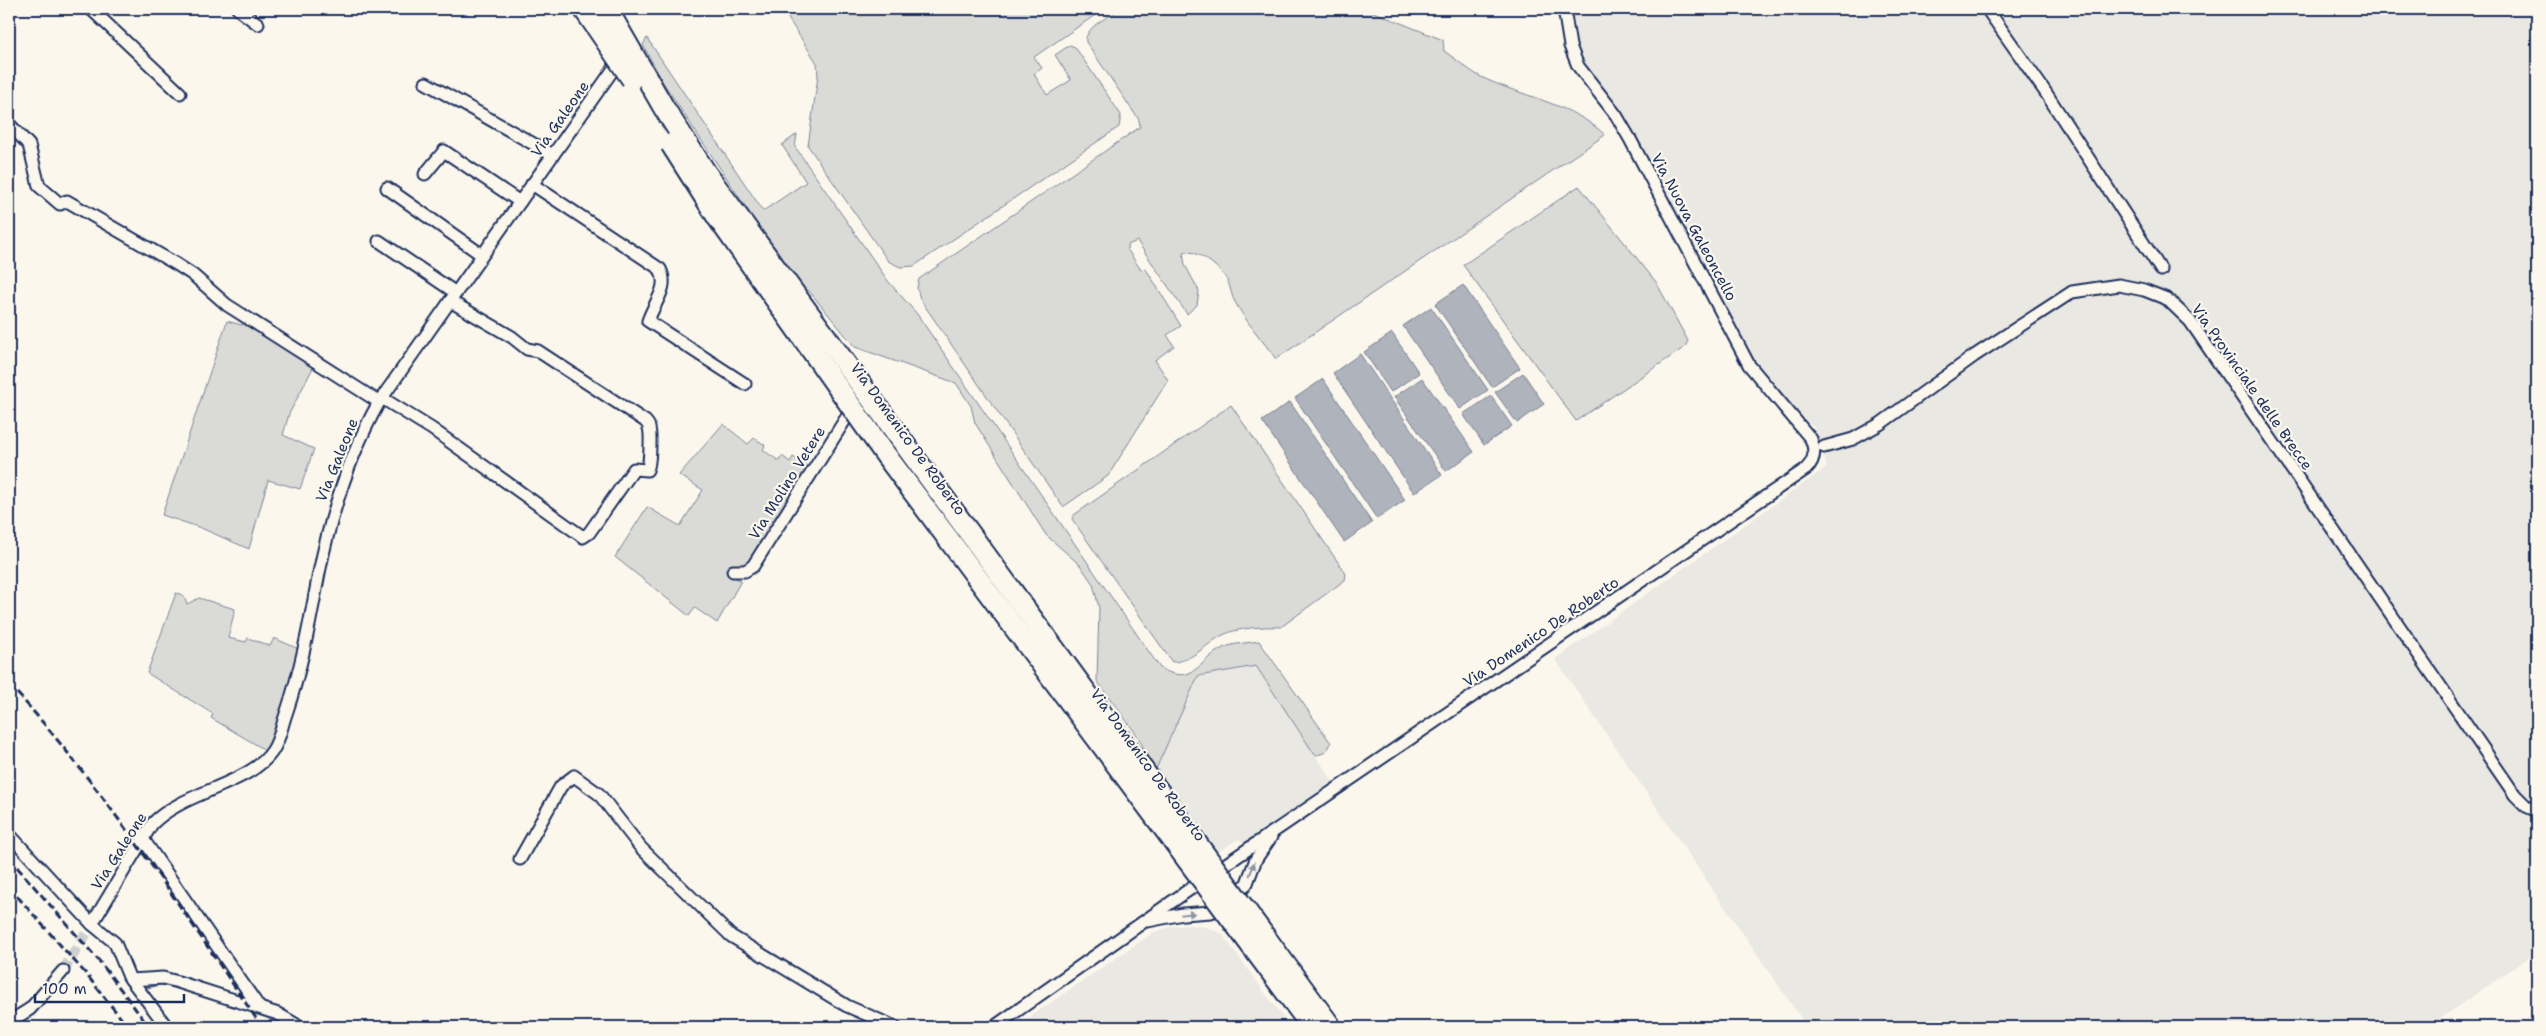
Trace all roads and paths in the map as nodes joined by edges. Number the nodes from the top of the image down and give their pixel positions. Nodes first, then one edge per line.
1 (91, 9) edge
2 (238, 9) edge
3 (584, 9) edge
4 (591, 9) edge
5 (598, 9) edge
6 (607, 9) edge
7 (1564, 9) edge
8 (1987, 9) edge
9 (258, 24) dead end
10 (624, 53) junction
11 (632, 79) junction
12 (426, 83) dead end
13 (180, 93) dead end
14 (9, 124) edge
15 (553, 155) junction
16 (425, 174) dead end
17 (532, 184) junction
18 (387, 188) dead end
19 (520, 202) junction
20 (379, 242) dead end
21 (482, 255) junction
22 (2160, 270) dead end
23 (453, 297) junction
24 (745, 384) dead end
25 (859, 398) junction
26 (380, 400) junction
27 (1819, 448) junction
28 (733, 571) dead end
29 (2537, 811) edge
30 (1273, 832) junction
31 (9, 834) edge
32 (143, 839) junction
33 (520, 859) dead end
34 (1210, 875) junction
35 (1231, 904) junction
36 (1144, 922) junction
37 (92, 924) junction
38 (63, 971) tunnel mouth
39 (131, 980) junction
40 (259, 1007) junction
41 (9, 1022) edge
42 (167, 1027) edge
43 (300, 1027) edge
44 (895, 1027) edge
45 (994, 1027) edge
46 (1312, 1027) edge
47 (1320, 1027) edge
48 (1331, 1027) edge

1 - 13 street
2 - 9 street
3 - 11 highway, bridge
4 - 11 highway, bridge
5 - 10 street, Via Domenico De Roberto
6 - 48 highway, bridge
7 - 27 street, Via Nuova Galeoncello
8 - 22 street
10 - 15 street, Via Galeone
10 - 25 street, Via Domenico De Roberto
11 - 46 highway, bridge
12 - 15 street
14 - 26 street
15 - 17 street, Via Galeone
16 - 19 street
17 - 19 street, Via Galeone
17 - 24 street
18 - 21 street
19 - 21 street, Via Galeone
20 - 23 street
21 - 23 street, Via Galeone
23 - 26 street, Via Galeone
23 - 26 street
25 - 28 street, Via Molino Vetere
25 - 34 street, Via Domenico De Roberto
26 - 32 street, Via Galeone
27 - 29 street, Via Provinciale delle Brecce
27 - 30 street, Via Domenico De Roberto
30 - 34 street, Via Domenico De Roberto
35 -> 30 street, Via Domenico De Roberto
31 - 37 street
32 - 37 street, Via Galeone
32 - 40 street
33 - 44 street
34 - 35 street, Via Domenico De Roberto
34 - 36 street, Via Domenico De Roberto
36 -> 35 street, Via Domenico De Roberto
35 - 47 street, Via Domenico De Roberto
36 - 45 street, Via Domenico De Roberto
37 - 39 street
38 - 41 street
39 - 40 street
39 - 42 street
40 - 43 street

